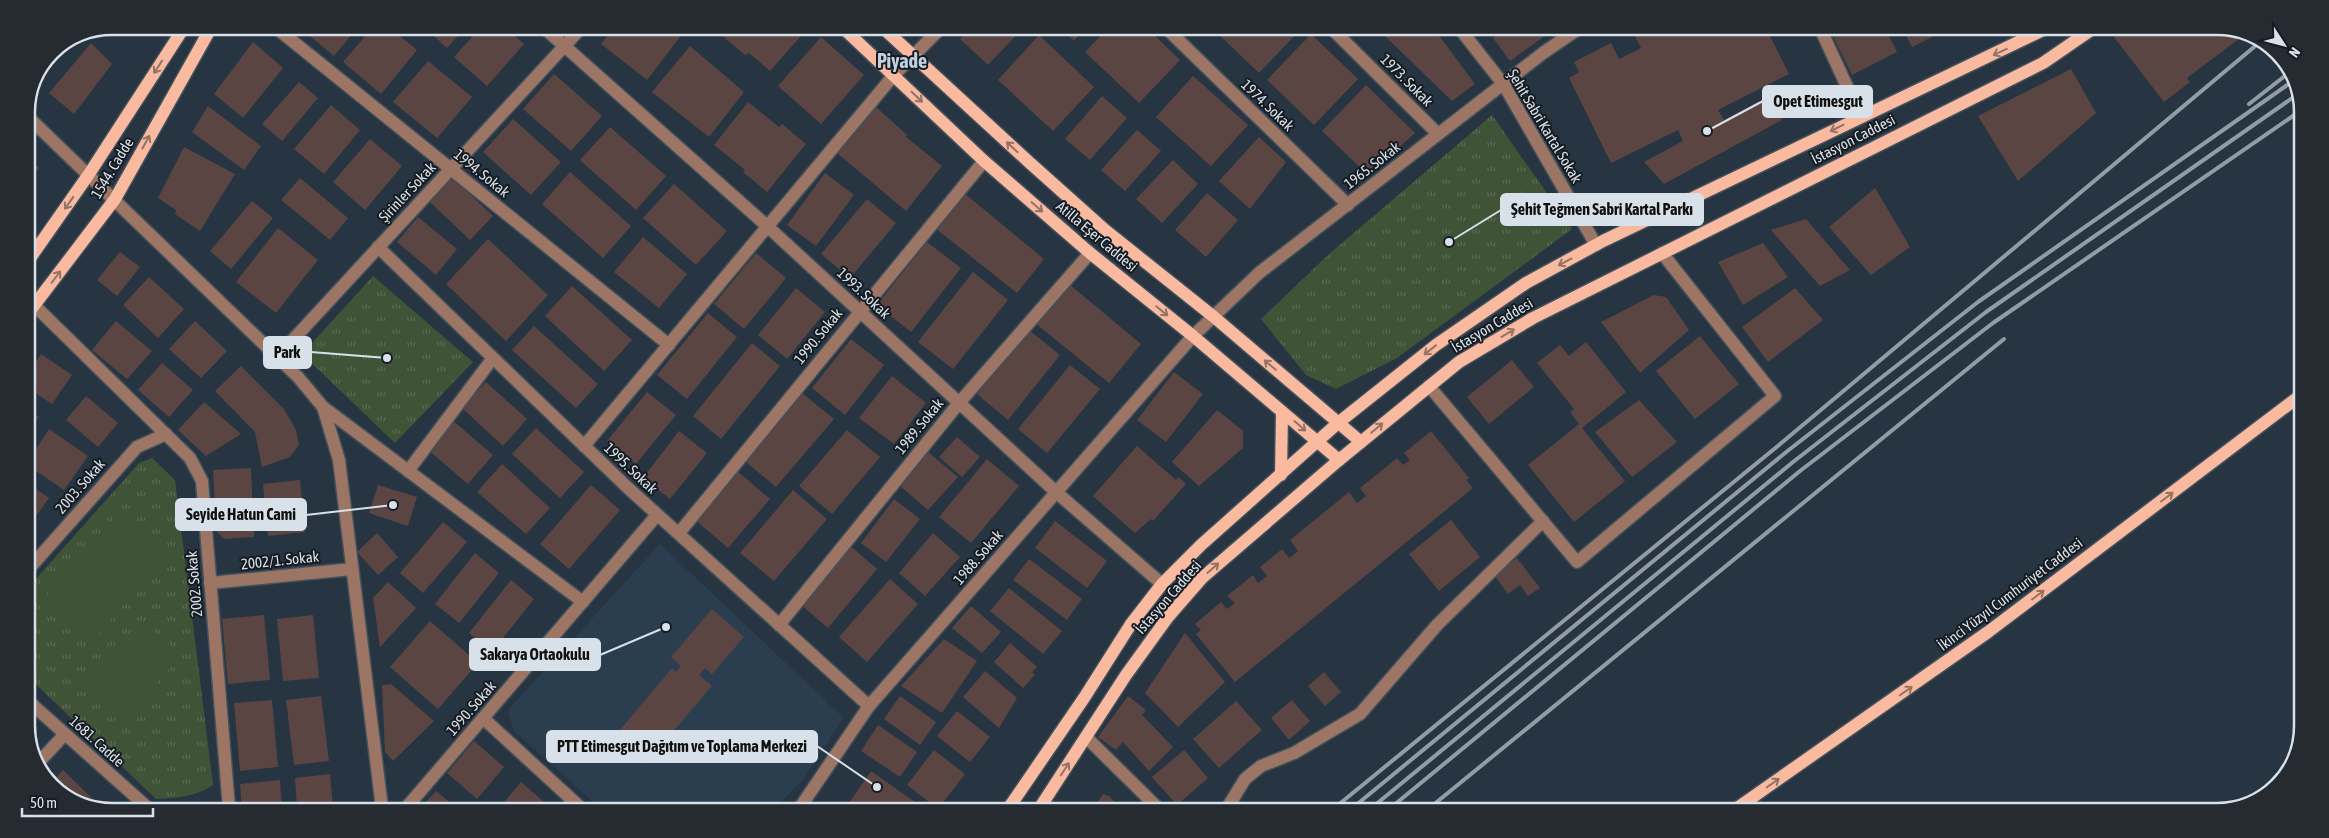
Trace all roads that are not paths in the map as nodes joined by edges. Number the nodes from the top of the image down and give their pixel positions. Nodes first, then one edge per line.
1 (179, 35) edge
2 (207, 35) edge
3 (285, 35) edge
4 (552, 35) edge
5 (575, 35) edge
6 (851, 35) edge
7 (891, 35) edge
8 (934, 35) edge
9 (1173, 35) edge
10 (1338, 35) edge
11 (1465, 35) edge
12 (1569, 35) edge
13 (1823, 35) edge
14 (2033, 35) edge
15 (2084, 35) edge
16 (565, 46) junction
17 (913, 55) junction
18 (894, 74) junction
19 (1504, 85) junction
20 (1861, 117) junction
21 (35, 123) edge
22 (1438, 134) junction
23 (984, 161) junction
24 (451, 169) junction
25 (89, 174) junction
26 (115, 199) junction
27 (1348, 205) junction
28 (767, 226) junction
29 (1596, 245) junction
30 (378, 247) junction
31 (35, 251) edge
32 (1090, 253) junction
33 (1662, 253) junction
34 (35, 304) edge
35 (35, 306) edge
36 (860, 311) junction
37 (1214, 317) junction
38 (1194, 336) junction
39 (669, 345) junction
40 (278, 357) junction
41 (493, 358) junction
42 (1429, 386) junction
43 (2294, 400) edge
44 (959, 403) junction
45 (323, 406) junction
46 (1282, 412) junction
47 (1338, 423) junction
48 (166, 434) junction
49 (1318, 442) junction
50 (1360, 442) junction
51 (584, 446) junction
52 (1339, 460) junction
53 (408, 471) junction
54 (1281, 475) junction
55 (1056, 492) junction
56 (657, 514) junction
57 (1543, 520) junction
58 (679, 533) junction
59 (35, 562) edge
60 (352, 569) junction
61 (210, 583) junction
62 (1162, 584) junction
63 (583, 602) junction
64 (779, 624) junction
65 (869, 706) junction
66 (35, 707) edge
67 (483, 718) junction
68 (65, 734) junction
69 (1086, 736) junction
70 (42, 759) edge
71 (143, 803) edge
72 (229, 803) edge
73 (381, 803) edge
74 (410, 803) edge
75 (576, 803) edge
76 (806, 803) edge
77 (1012, 803) edge
78 (1043, 803) edge
79 (1153, 803) edge
80 (1230, 803) edge
81 (1743, 803) edge

1 -> 25 main road, 1544. Cadde
26 -> 2 main road, 1544. Cadde
3 - 24 street, 1994. Sokak
4 - 16 street, 1993. Sokak
5 - 16 street, Şirinler Sokak
6 - 18 main road, Atilla Eşer Caddesi
7 - 17 main road, Atilla Eşer Caddesi
8 - 17 street
9 - 27 street, 1974. Sokak
10 - 22 street, 1973. Sokak
11 - 19 street, Şehit Sabri Kartal Sokak
12 - 19 street, 1965. Sokak
13 - 20 street
14 -> 20 main road, İstasyon Caddesi
15 - 33 main road, İstasyon Caddesi
16 - 24 street, Şirinler Sokak
16 - 28 street, 1993. Sokak
17 - 18 street
37 -> 17 main road, Atilla Eşer Caddesi
18 -> 23 main road, Atilla Eşer Caddesi
18 - 28 street
19 - 22 street, 1965. Sokak
19 - 29 street, Şehit Sabri Kartal Sokak
20 -> 29 main road, İstasyon Caddesi
21 - 25 street
22 - 27 street, 1965. Sokak
23 -> 32 main road, Atilla Eşer Caddesi
23 - 36 street, 1990. Sokak
24 - 30 street, Şirinler Sokak
24 - 39 street, 1994. Sokak
25 - 26 street
25 -> 31 main road, 1544. Cadde
34 -> 26 main road, 1544. Cadde
26 - 40 street
27 - 37 street, 1965. Sokak
28 - 36 street, 1993. Sokak
28 - 39 street
29 -> 47 main road, İstasyon Caddesi
30 - 40 street, Şirinler Sokak
30 - 41 street, 1995. Sokak
32 -> 38 main road, Atilla Eşer Caddesi
32 - 44 street, 1989. Sokak
42 -> 33 main road, İstasyon Caddesi
33 - 57 street
35 - 48 street, 2002. Sokak
36 - 44 street, 1993. Sokak
36 - 58 street, 1990. Sokak
37 - 38 street, 1965. Sokak
47 -> 37 main road, Atilla Eşer Caddesi
38 - 46 main road, Atilla Eşer Caddesi
38 - 55 street, 1988. Sokak
39 - 51 street
40 - 45 street
41 - 51 street, 1995. Sokak
41 - 53 street
50 -> 42 main road, İstasyon Caddesi
42 - 57 street
81 -> 43 main road, İkinci Yüzyıl Cumhuriyet Caddesi
44 - 55 street, 1993. Sokak
44 - 64 street, 1989. Sokak
45 - 53 street
45 - 60 street
46 -> 49 main road, Atilla Eşer Caddesi
46 - 54 main road
47 - 49 main road, İstasyon Caddesi
47 - 50 main road, Atilla Eşer Caddesi
48 - 59 street, 2003. Sokak
48 - 61 street, 2002. Sokak
49 - 52 main road, Atilla Eşer Caddesi
49 - 54 main road, İstasyon Caddesi
50 - 52 main road, İstasyon Caddesi
51 - 56 street, 1995. Sokak
69 -> 52 main road, İstasyon Caddesi
53 - 63 street
54 - 62 main road, İstasyon Caddesi
55 - 62 street, 1993. Sokak
55 - 65 street, 1988. Sokak
56 - 58 street, 1995. Sokak
56 - 63 street, 1990. Sokak
57 - 80 street
58 - 64 street, 1995. Sokak
60 - 61 street, 2002/1. Sokak
60 - 73 street
61 - 72 street, 2002. Sokak
62 - 77 main road, İstasyon Caddesi
63 - 67 street, 1990. Sokak
64 - 65 street, 1995. Sokak
65 - 76 street, 1988. Sokak
66 - 68 street, 1681. Cadde
67 - 74 street, 1990. Sokak
67 - 75 street
68 - 70 street
68 - 71 street, 1681. Cadde
78 -> 69 main road, İstasyon Caddesi
69 - 79 street

